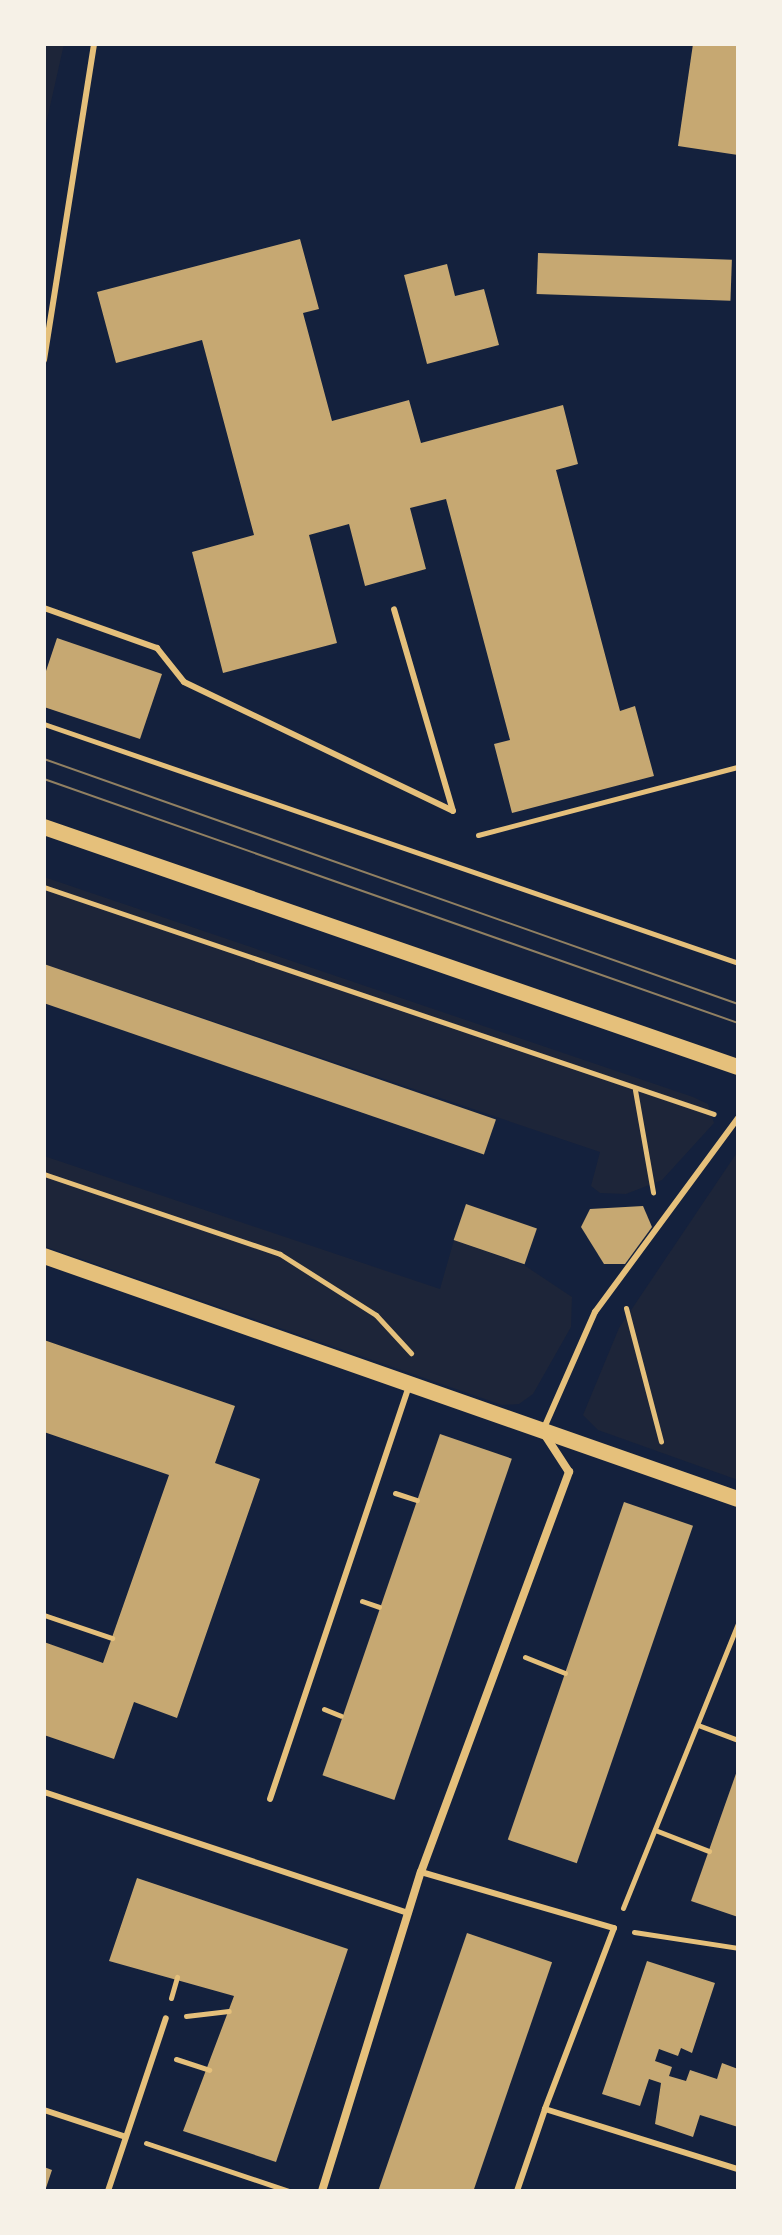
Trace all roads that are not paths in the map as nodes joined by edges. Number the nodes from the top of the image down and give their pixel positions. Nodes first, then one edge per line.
1 (94, 44) edge
2 (44, 360) edge
3 (44, 608) edge
4 (394, 609) dead end
5 (44, 827) edge
6 (738, 1067) edge
7 (736, 1119) edge
8 (44, 1256) edge
9 (410, 1384) junction
10 (543, 1432) junction
11 (738, 1499) edge
12 (44, 1792) edge
13 (270, 1799) dead end
14 (421, 1872) junction
15 (408, 1913) junction
16 (166, 2018) road end
17 (545, 2109) junction
18 (44, 2110) edge
19 (126, 2137) junction
20 (738, 2169) edge
21 (108, 2191) edge
22 (322, 2191) edge
23 (517, 2191) edge

1 - 2 lane
3 - 4 lane
5 - 6 main road
7 - 10 lane
8 - 9 main road
9 - 10 main road
9 - 13 lane
10 - 11 main road
10 - 14 street
12 - 15 lane
14 - 15 street
14 - 17 lane
15 - 22 street
16 - 19 lane
17 - 20 lane
17 - 23 lane
18 - 19 lane
19 - 21 lane

